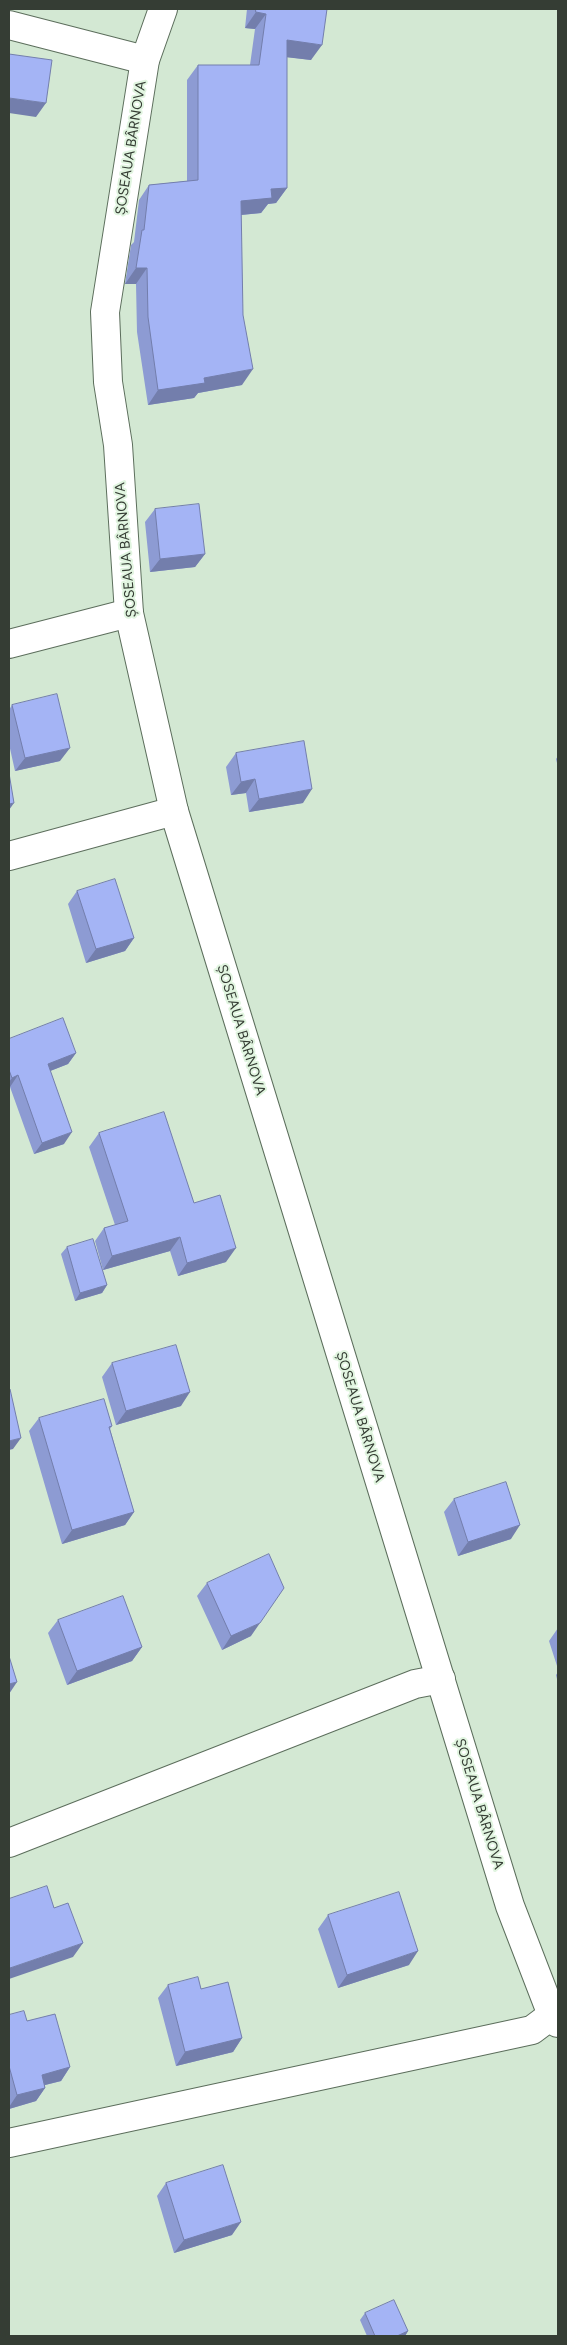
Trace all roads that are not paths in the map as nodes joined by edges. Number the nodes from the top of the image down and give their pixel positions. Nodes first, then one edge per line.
1 (163, 9) edge
2 (11, 20) edge
3 (145, 60) junction
4 (129, 613) junction
5 (9, 644) edge
6 (174, 811) junction
7 (9, 856) edge
8 (441, 1679) junction
9 (9, 1843) edge
10 (555, 2019) edge
11 (9, 2143) edge

1 - 3 main road, ȘOSEAUA BÂRNOVA
2 - 3 main road
3 - 4 main road, ȘOSEAUA BÂRNOVA
4 - 5 main road
4 - 6 main road, ȘOSEAUA BÂRNOVA
6 - 7 main road
6 - 8 main road, ȘOSEAUA BÂRNOVA
8 - 9 main road
8 - 10 main road, ȘOSEAUA BÂRNOVA
10 - 11 main road

